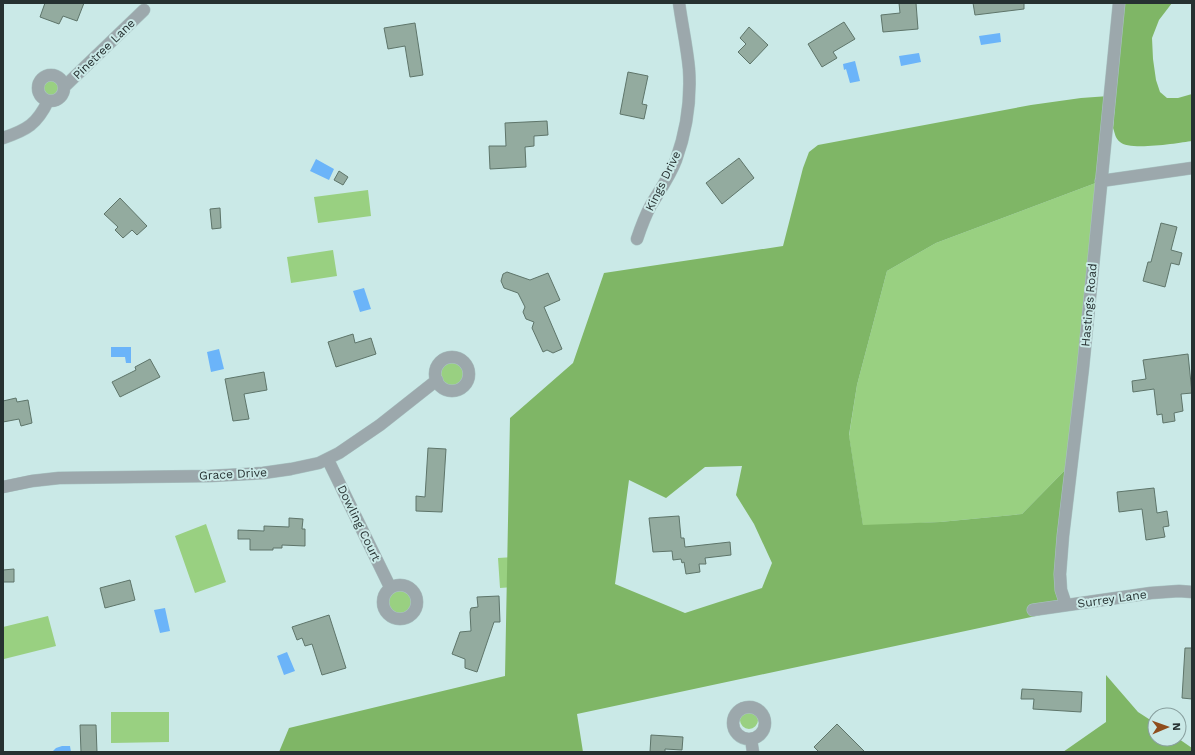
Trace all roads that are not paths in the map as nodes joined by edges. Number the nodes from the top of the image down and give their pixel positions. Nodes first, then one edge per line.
1 (679, 3) edge
2 (1119, 3) edge
3 (144, 10) dead end
4 (64, 87) junction
5 (48, 100) junction
6 (3, 138) edge
7 (1192, 168) edge
8 (1101, 181) junction
9 (637, 239) dead end
10 (437, 380) dead end
11 (328, 460) junction
12 (3, 487) edge
13 (390, 587) dead end
14 (1192, 592) edge
15 (1066, 605) junction
16 (1033, 610) dead end
17 (751, 739) dead end
18 (753, 752) edge

1 - 9 street, Kings Drive
2 - 8 street, Hastings Road
3 - 4 street, Pinetree Lane
4 - 5 street, Pinetree Lane
4 - 5 street, Pinetree Lane
5 - 6 street
7 - 8 street
8 - 15 street, Hastings Road
10 - 11 street, Grace Drive
11 - 12 street, Grace Drive
11 - 13 street, Dowling Court
14 - 15 street, Surrey Lane
15 - 16 street, Surrey Lane
17 - 18 street

